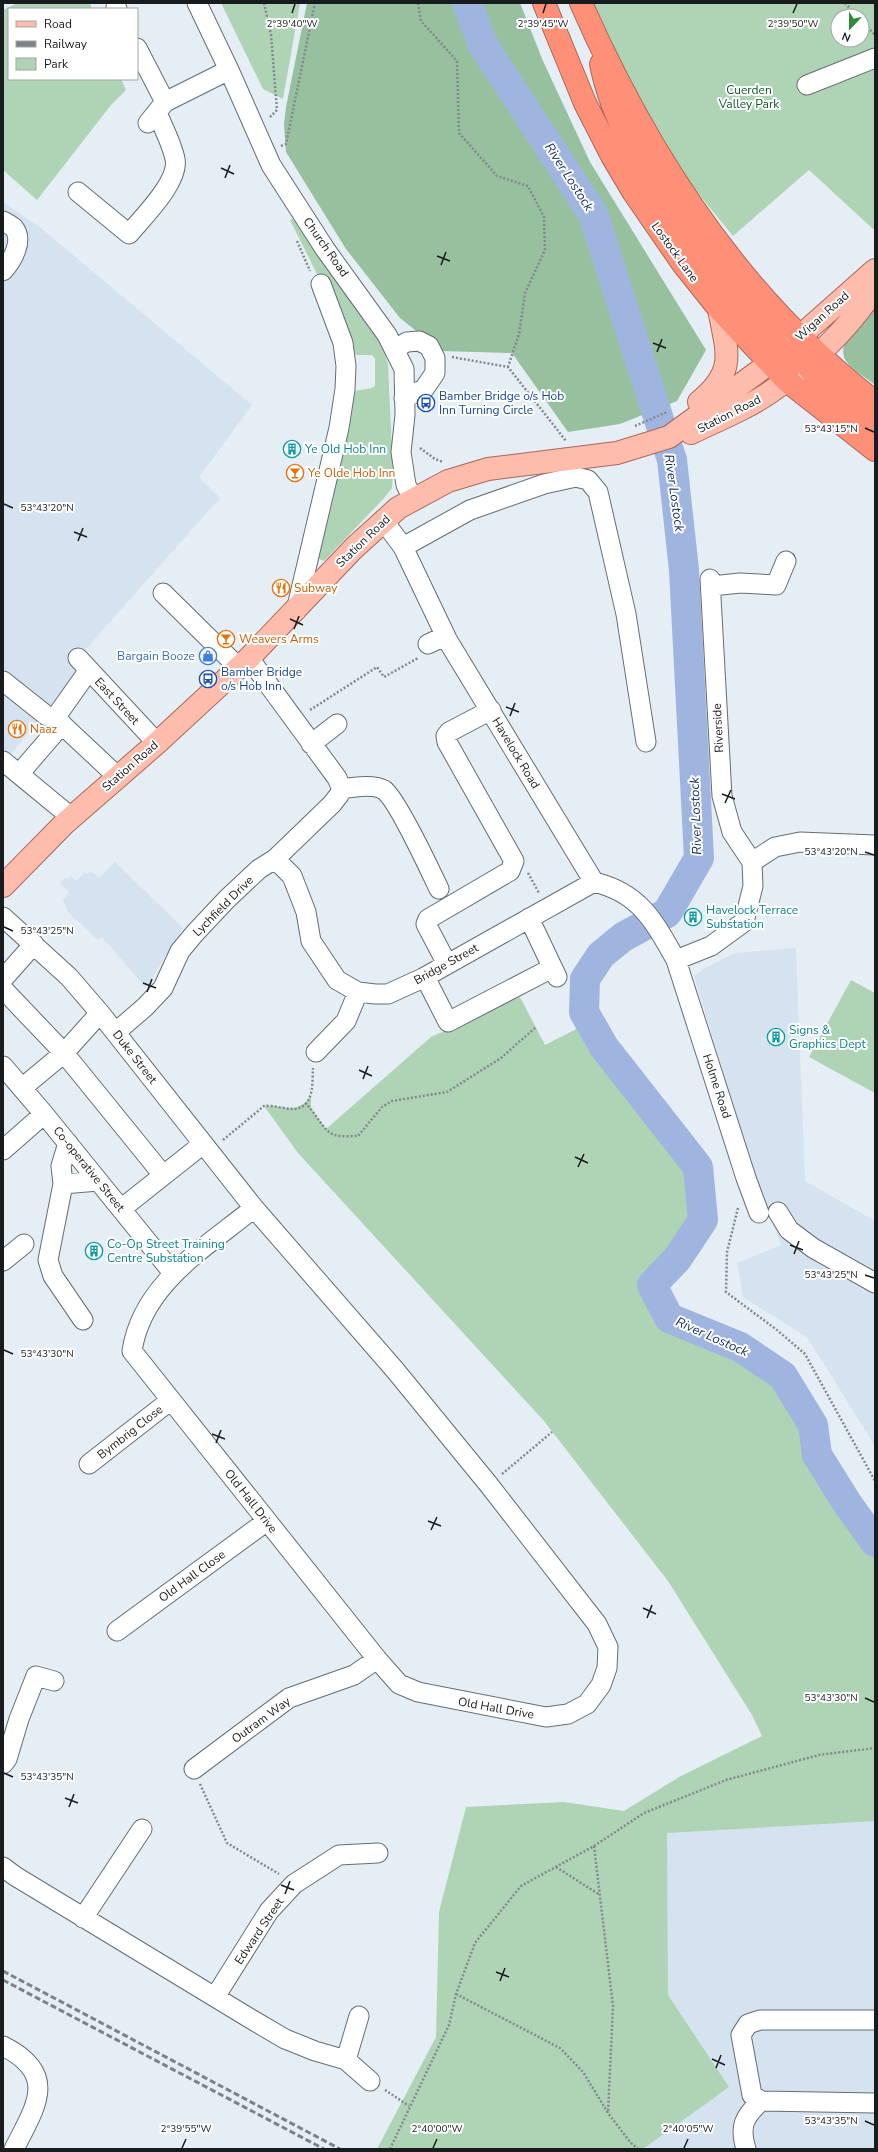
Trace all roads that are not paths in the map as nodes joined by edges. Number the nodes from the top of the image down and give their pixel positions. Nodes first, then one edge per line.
1 (197, 3) edge
2 (544, 3) edge
3 (581, 3) edge
4 (594, 32) junction
5 (138, 51) edge
6 (875, 58) edge
7 (229, 70) junction
8 (807, 85) dead end
9 (156, 113) junction
10 (78, 192) dead end
11 (3, 221) edge
12 (875, 270) edge
13 (3, 271) edge
14 (321, 284) dead end
15 (875, 288) edge
16 (719, 310) junction
17 (800, 337) junction
18 (394, 349) junction
19 (777, 357) junction
20 (812, 360) junction
21 (786, 380) junction
22 (404, 398) junction
23 (875, 402) edge
24 (875, 424) edge
25 (662, 439) junction
26 (875, 450) edge
27 (413, 498) junction
28 (383, 520) junction
29 (403, 547) junction
30 (786, 561) dead end
31 (163, 593) dead end
32 (296, 611) junction
33 (244, 662) junction
34 (3, 681) edge
35 (491, 710) junction
36 (58, 721) junction
37 (338, 724) dead end
38 (646, 742) dead end
39 (157, 743) junction
40 (311, 744) junction
41 (3, 761) edge
42 (19, 774) junction
43 (118, 777) junction
44 (342, 789) junction
45 (71, 817) junction
46 (875, 845) edge
47 (275, 859) junction
48 (752, 862) junction
49 (594, 882) junction
50 (3, 886) edge
51 (439, 889) dead end
52 (3, 917) edge
53 (529, 918) junction
54 (34, 944) junction
55 (676, 960) junction
56 (447, 964) junction
57 (425, 977) junction
58 (3, 979) edge
59 (3, 989) edge
60 (358, 992) junction
61 (100, 1013) junction
62 (116, 1032) junction
63 (316, 1052) road end
64 (64, 1053) junction
65 (3, 1066) edge
66 (22, 1088) junction
67 (44, 1114) junction
68 (68, 1143) junction
69 (206, 1148) junction
70 (3, 1150) edge
71 (164, 1175) junction
72 (98, 1181) junction
73 (63, 1184) junction
74 (254, 1208) junction
75 (121, 1209) junction
76 (778, 1212) dead end
77 (759, 1213) dead end
78 (24, 1244) dead end
79 (3, 1261) edge
80 (173, 1273) junction
81 (875, 1283) edge
82 (83, 1320) dead end
83 (171, 1400) junction
84 (89, 1464) dead end
85 (267, 1521) junction
86 (117, 1631) dead end
87 (377, 1659) junction
88 (54, 1681) dead end
89 (3, 1764) edge
90 (194, 1769) road end
91 (142, 1829) dead end
92 (378, 1853) dead end
93 (3, 1867) edge
94 (83, 1918) junction
95 (215, 1997) junction
96 (359, 2016) dead end
97 (875, 2020) edge
98 (3, 2046) edge
99 (346, 2060) junction
100 (370, 2081) road end
101 (761, 2101) junction
102 (875, 2104) edge
103 (14, 2149) edge
104 (746, 2149) edge

1 - 7 street, Church Road
2 - 16 highway, Lostock Lane
3 - 4 highway
4 - 17 highway
4 - 19 highway
5 - 9 street
6 - 8 street
7 - 9 street
7 - 18 street, Church Road
9 - 10 street
11 - 13 street
12 - 17 main road, Wigan Road
14 - 32 street, Church Road
15 - 20 main road, Wigan Road
16 - 19 highway, Lostock Lane
16 - 25 main road
17 - 19 main road, Wigan Road
17 - 20 highway
18 - 22 street, Church Road
18 - 22 street
19 - 21 highway
19 - 25 main road, Station Road
20 - 21 main road, Wigan Road
20 - 23 highway
20 - 24 highway
21 - 25 main road, Station Road
21 - 26 highway
22 - 27 street, Church Road
25 - 27 main road, Station Road
27 - 28 main road, Station Road
28 - 29 street, Havelock Road
28 - 32 main road, Station Road
29 - 35 street, Havelock Road
29 - 38 street
30 - 48 street, Riverside
31 - 33 street
32 - 33 main road, Station Road
33 - 39 main road, Station Road
33 - 40 street
34 - 36 street
35 - 49 street, Havelock Road
35 - 56 street
36 - 39 street, East Street
36 - 42 street
36 - 43 street
37 - 40 street
39 - 43 main road, Station Road
40 - 44 street
41 - 42 street
42 - 45 street
43 - 45 main road, Station Road
44 - 47 street, Lychfield Drive
44 - 51 street
45 - 50 main road, Station Road
46 - 48 street
47 - 60 street
47 - 62 street, Lychfield Drive
48 - 55 street, Riverside
49 - 53 street, Bridge Street
49 - 55 street
52 - 54 street, Duke Street
53 - 56 street, Bridge Street
53 - 57 street
54 - 58 street
54 - 61 street, Duke Street
55 - 77 street, Holme Road
56 - 57 street, Bridge Street
57 - 60 street, Bridge Street
59 - 64 street
60 - 63 street
61 - 62 street, Duke Street
61 - 64 street
62 - 69 street, Duke Street
64 - 66 street
64 - 71 street
65 - 66 street, Co-operative Street
66 - 67 street, Co-operative Street
67 - 68 street, Co-operative Street
67 - 70 street
68 - 72 street, Co-operative Street
68 - 73 street
69 - 71 street
69 - 74 street, Duke Street
71 - 75 street
72 - 73 street
72 - 75 street, Co-operative Street
73 - 82 street
74 - 80 street, Old Hall Drive
74 - 87 street, Old Hall Drive
75 - 80 street, Co-operative Street
76 - 81 street
78 - 79 street
80 - 83 street, Old Hall Drive
83 - 84 street, Bymbrig Close
83 - 85 street, Old Hall Drive
85 - 86 street, Old Hall Close
85 - 87 street, Old Hall Drive
87 - 90 street, Outram Way
88 - 89 street
91 - 94 street
92 - 95 street, Edward Street
93 - 94 street
94 - 95 street
95 - 99 street
96 - 99 street
97 - 101 street
98 - 103 street
99 - 100 street
101 - 102 street
101 - 104 street

